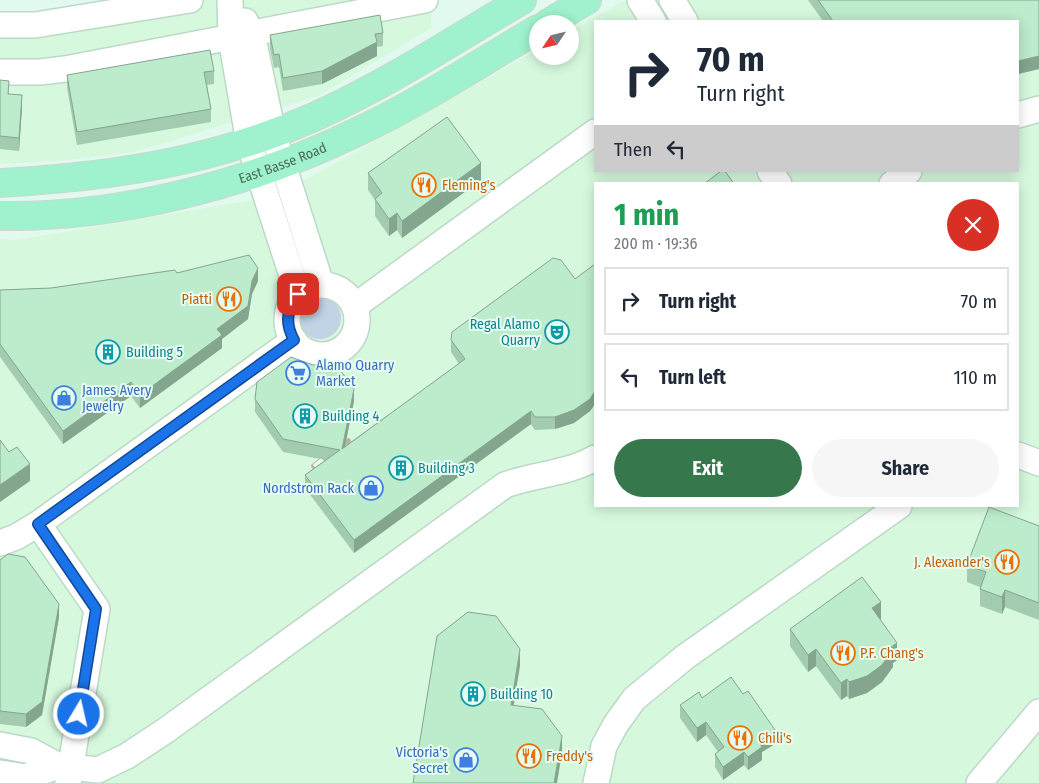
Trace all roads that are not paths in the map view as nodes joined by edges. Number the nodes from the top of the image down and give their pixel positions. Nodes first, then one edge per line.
1 (190, 0) edge
2 (231, 0) edge
3 (425, 0) edge
4 (522, 0) edge
5 (587, 0) edge
6 (640, 0) edge
7 (672, 0) edge
8 (562, 15) edge
9 (652, 20) edge
10 (684, 20) edge
11 (0, 25) edge
12 (529, 34) edge
13 (242, 36) junction
14 (0, 72) edge
15 (1039, 109) edge
16 (1019, 115) edge
17 (594, 133) edge
18 (261, 138) junction
19 (269, 168) junction
20 (908, 172) edge
21 (895, 182) edge
22 (0, 183) edge
23 (0, 216) edge
24 (321, 284) junction
25 (298, 294) junction
26 (355, 306) junction
27 (294, 340) junction
28 (1019, 455) edge
29 (594, 458) edge
30 (1039, 463) edge
31 (898, 507) edge
32 (38, 524) junction
33 (0, 543) edge
34 (1039, 712) edge
35 (0, 745) edge
36 (66, 772) edge
37 (0, 773) edge
38 (596, 783) edge
39 (980, 783) edge

1 - 11 lane
2 - 13 lane
3 - 13 lane
4 - 18 main road
5 - 8 main road
6 - 9 lane
7 - 10 lane
12 - 19 main road, East Basse Road
13 - 14 lane
13 - 18 lane
15 - 16 lane
17 - 26 lane
18 - 19 lane
18 - 22 main road
19 - 23 main road, East Basse Road
19 - 24 lane
19 - 25 lane
20 - 21 lane
24 - 25 lane
24 - 26 lane
25 - 27 lane
26 - 27 lane
27 - 32 lane
28 - 30 lane
29 - 36 lane
31 - 38 lane
32 - 33 lane
32 - 36 lane
34 - 39 lane
35 - 36 lane
36 - 37 lane

